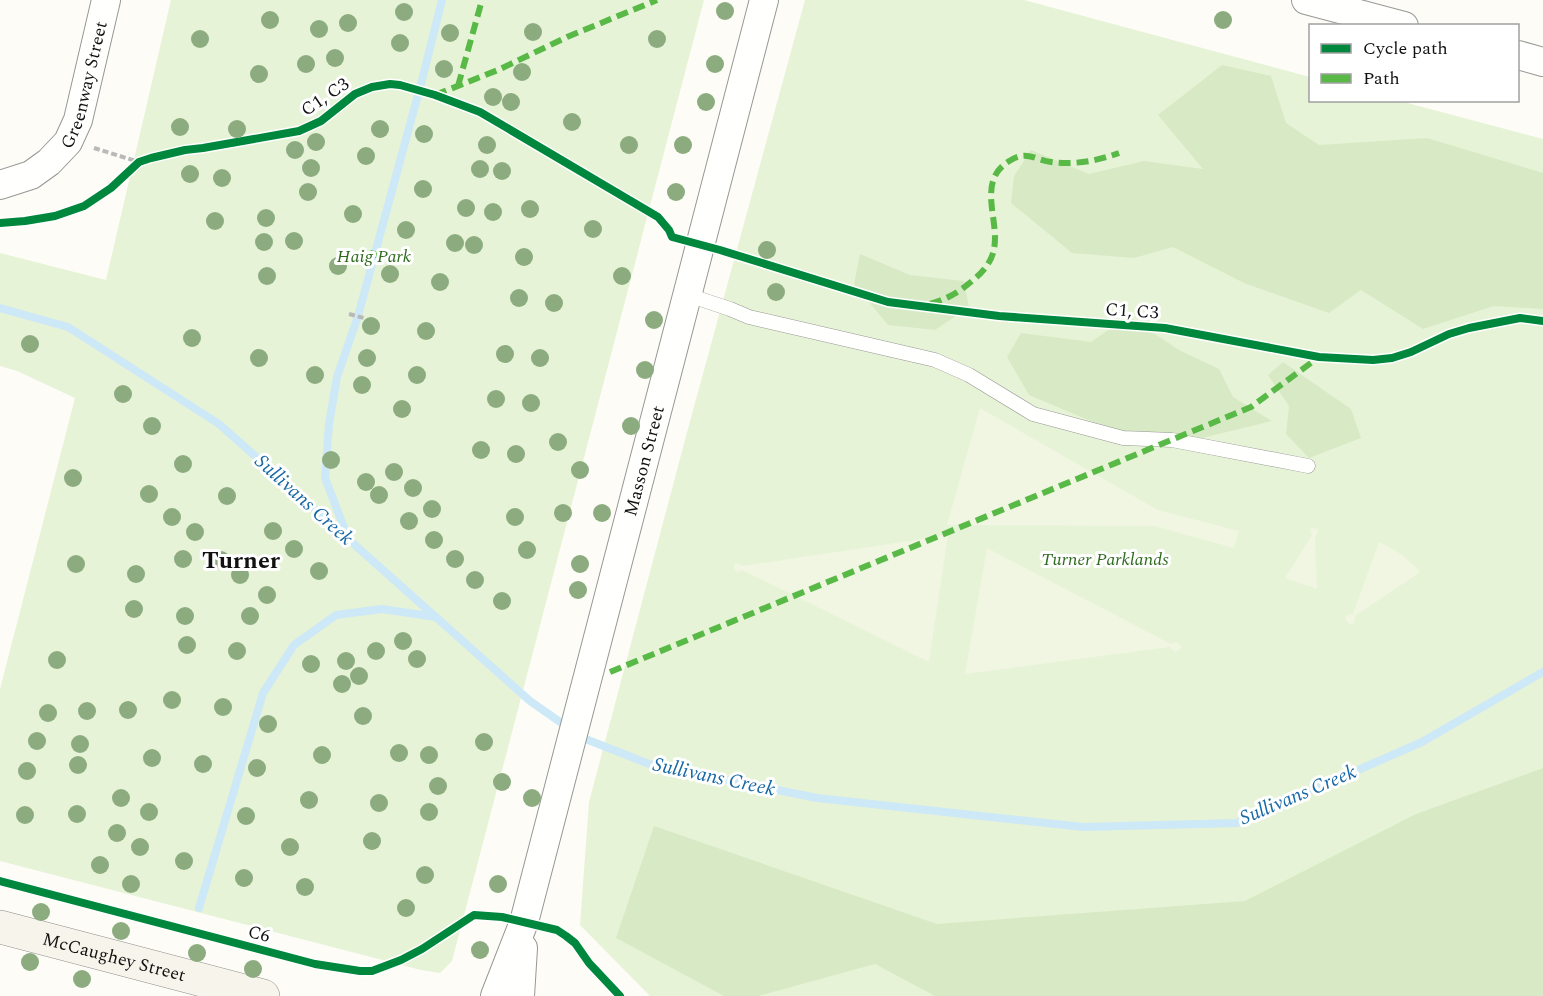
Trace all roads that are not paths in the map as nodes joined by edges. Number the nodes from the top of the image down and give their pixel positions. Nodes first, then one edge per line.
1 (106, 0) edge
2 (764, 0) edge
3 (1306, 0) edge
4 (1396, 24) edge
5 (1519, 55) edge
6 (1543, 62) edge
7 (0, 185) edge
8 (688, 295) junction
9 (1308, 466) dead end
10 (524, 922) junction
11 (0, 927) edge
12 (263, 996) edge
13 (495, 996) edge
14 (520, 996) edge

1 - 7 street, Greenway Street
2 - 8 street, Masson Street
3 - 4 street
5 - 6 street
8 - 9 lane
8 - 10 street, Masson Street
10 - 13 street, Masson Street
10 - 14 street, Masson Street
11 - 12 street, McCaughey Street

